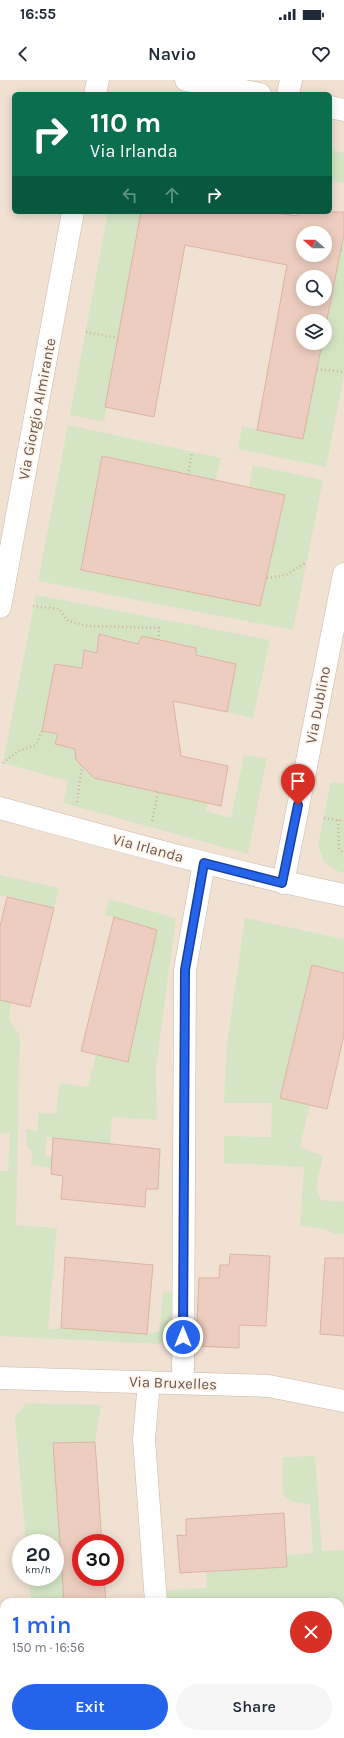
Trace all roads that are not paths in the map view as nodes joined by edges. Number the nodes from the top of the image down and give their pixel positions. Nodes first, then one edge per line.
1 (98, 80) edge
2 (186, 80) edge
3 (291, 80) edge
4 (95, 92) edge
5 (249, 92) edge
6 (288, 92) edge
7 (332, 107) edge
8 (344, 110) edge
9 (73, 214) edge
10 (344, 574) edge
11 (0, 607) edge
12 (0, 808) edge
13 (204, 863) junction
14 (282, 883) junction
15 (344, 895) edge
16 (0, 1378) edge
17 (149, 1382) junction
18 (183, 1383) junction
19 (344, 1400) edge
20 (156, 1598) edge

1 - 4 street
2 - 5 street
3 - 6 street
7 - 8 street
9 - 11 street, Via Giorgio Almirante
10 - 14 street, Via Dublino
12 - 13 street, Via Irlanda
13 - 14 street, Via Irlanda
13 - 18 street
14 - 15 street, Via Irlanda
16 - 17 street, Via Bruxelles
17 - 18 street, Via Bruxelles
17 - 20 street
18 - 19 street, Via Bruxelles

